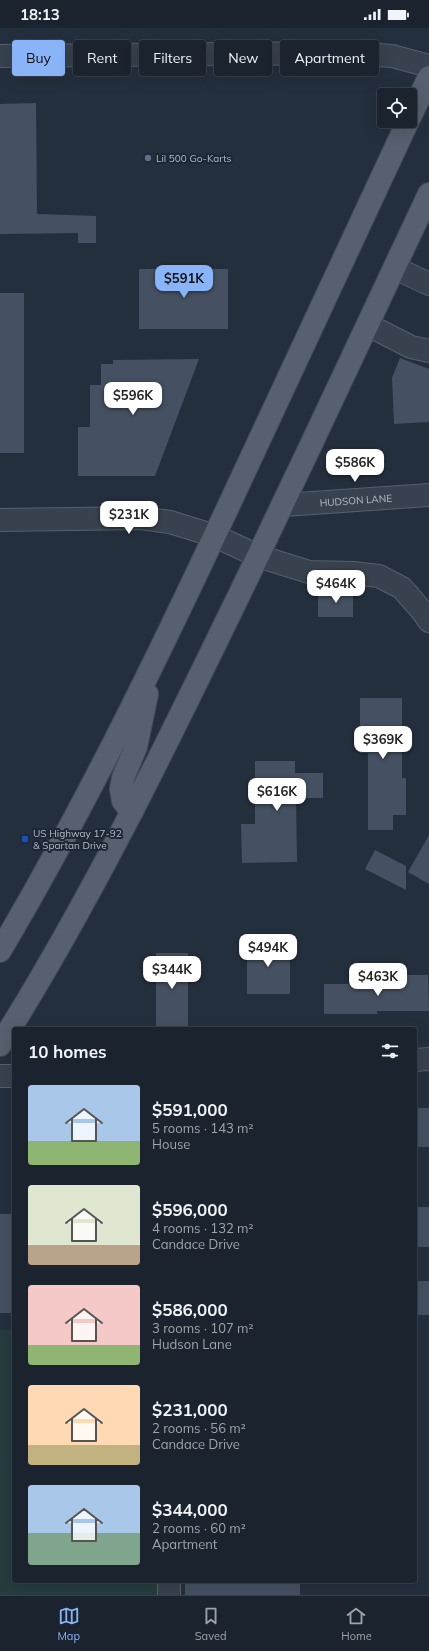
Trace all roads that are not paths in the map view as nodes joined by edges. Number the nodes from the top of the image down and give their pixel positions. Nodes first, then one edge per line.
1 (0, 56) edge
2 (429, 66) edge
3 (429, 77) edge
4 (417, 102) edge
5 (405, 128) edge
6 (429, 194) edge
7 (395, 268) junction
8 (429, 284) edge
9 (368, 325) junction
10 (429, 351) edge
11 (429, 495) edge
12 (284, 505) junction
13 (0, 520) edge
14 (215, 536) junction
15 (258, 556) junction
16 (429, 621) edge
17 (153, 666) junction
18 (132, 812) junction
19 (0, 950) edge
20 (0, 1045) edge
21 (429, 1059) edge
22 (417, 1060) edge
23 (0, 1076) edge
24 (12, 1076) edge
25 (169, 1583) edge
26 (170, 1595) edge

1 - 2 street
3 - 4 main road
5 - 14 main road
6 - 7 main road
7 - 8 street
7 - 9 main road
9 - 10 street
9 - 12 main road
11 - 12 street, HUDSON LANE
12 - 15 main road
13 - 14 street
14 - 15 street
14 - 17 main road
15 - 16 street
15 - 18 main road
17 - 18 main road
17 - 19 main road
18 - 20 main road
21 - 22 street
23 - 24 street
25 - 26 street

